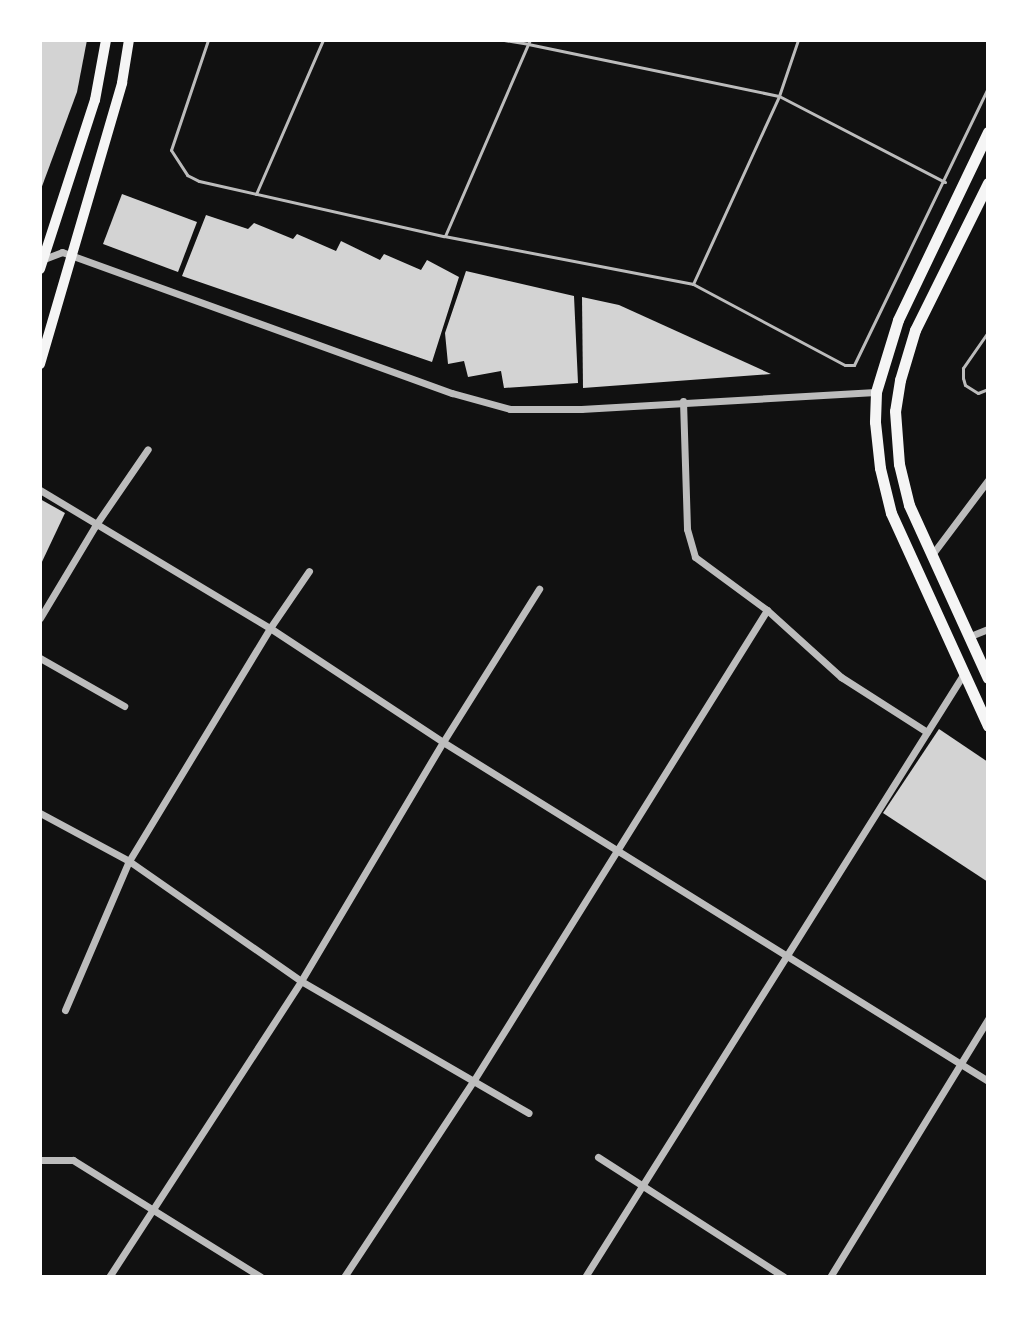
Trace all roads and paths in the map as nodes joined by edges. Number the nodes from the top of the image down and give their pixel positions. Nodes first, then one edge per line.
1 (106, 40) edge
2 (129, 40) edge
3 (208, 40) edge
4 (323, 40) edge
5 (504, 40) edge
6 (798, 40) edge
7 (529, 42) edge
8 (988, 88) edge
9 (779, 96) junction
10 (988, 132) edge
11 (945, 182) junction
12 (988, 183) edge
13 (256, 194) junction
14 (444, 236) junction
15 (71, 256) junction
16 (41, 265) edge
17 (693, 284) junction
18 (988, 332) edge
19 (40, 364) edge
20 (988, 389) edge
21 (876, 392) junction
22 (683, 401) junction
23 (148, 449) dead end
24 (988, 480) edge
25 (40, 490) edge
26 (95, 526) junction
27 (931, 556) junction
28 (309, 571) dead end
29 (539, 589) dead end
30 (767, 610) junction
31 (40, 618) edge
32 (270, 628) junction
33 (988, 629) edge
34 (968, 637) junction
35 (40, 658) edge
36 (963, 675) junction
37 (988, 678) edge
38 (124, 706) dead end
39 (988, 726) edge
40 (927, 732) junction
41 (443, 742) junction
42 (40, 813) edge
43 (614, 850) junction
44 (129, 861) junction
45 (788, 954) junction
46 (301, 981) junction
47 (65, 1010) dead end
48 (988, 1019) edge
49 (961, 1064) junction
50 (474, 1080) junction
51 (988, 1081) edge
52 (529, 1113) dead end
53 (598, 1157) dead end
54 (40, 1160) edge
55 (639, 1187) junction
56 (151, 1207) junction
57 (109, 1277) edge
58 (261, 1277) edge
59 (344, 1277) edge
60 (585, 1277) edge
61 (784, 1277) edge
62 (830, 1277) edge

1 - 16 main road
2 - 15 main road
3 - 13 lane
4 - 13 lane
5 - 7 lane
6 - 9 lane
7 - 9 lane
7 - 14 lane
8 - 11 lane
9 - 11 lane
9 - 17 lane
10 - 21 main road
11 - 17 lane
12 - 27 main road
13 - 14 lane
14 - 17 lane
15 - 16 street
15 - 19 main road
15 - 22 street
18 - 20 lane
21 - 22 street
21 - 36 main road
22 - 30 street
23 - 26 street
24 - 27 street
25 - 26 street
26 - 31 street
26 - 32 street
27 - 34 main road
28 - 32 street
29 - 41 street
30 - 40 street
30 - 43 street
32 - 41 street
32 - 44 street
33 - 34 street
34 - 37 main road
35 - 38 street
36 - 39 main road
36 - 40 street
40 - 45 street
41 - 43 street
41 - 46 street
42 - 44 street
43 - 45 street
43 - 50 street
44 - 46 street
44 - 47 street
45 - 49 street
45 - 55 street
46 - 50 street
46 - 56 street
48 - 49 street
49 - 51 street
49 - 62 street
50 - 52 street
50 - 59 street
53 - 55 street
54 - 56 street
55 - 60 street
55 - 61 street
56 - 57 street
56 - 58 street

